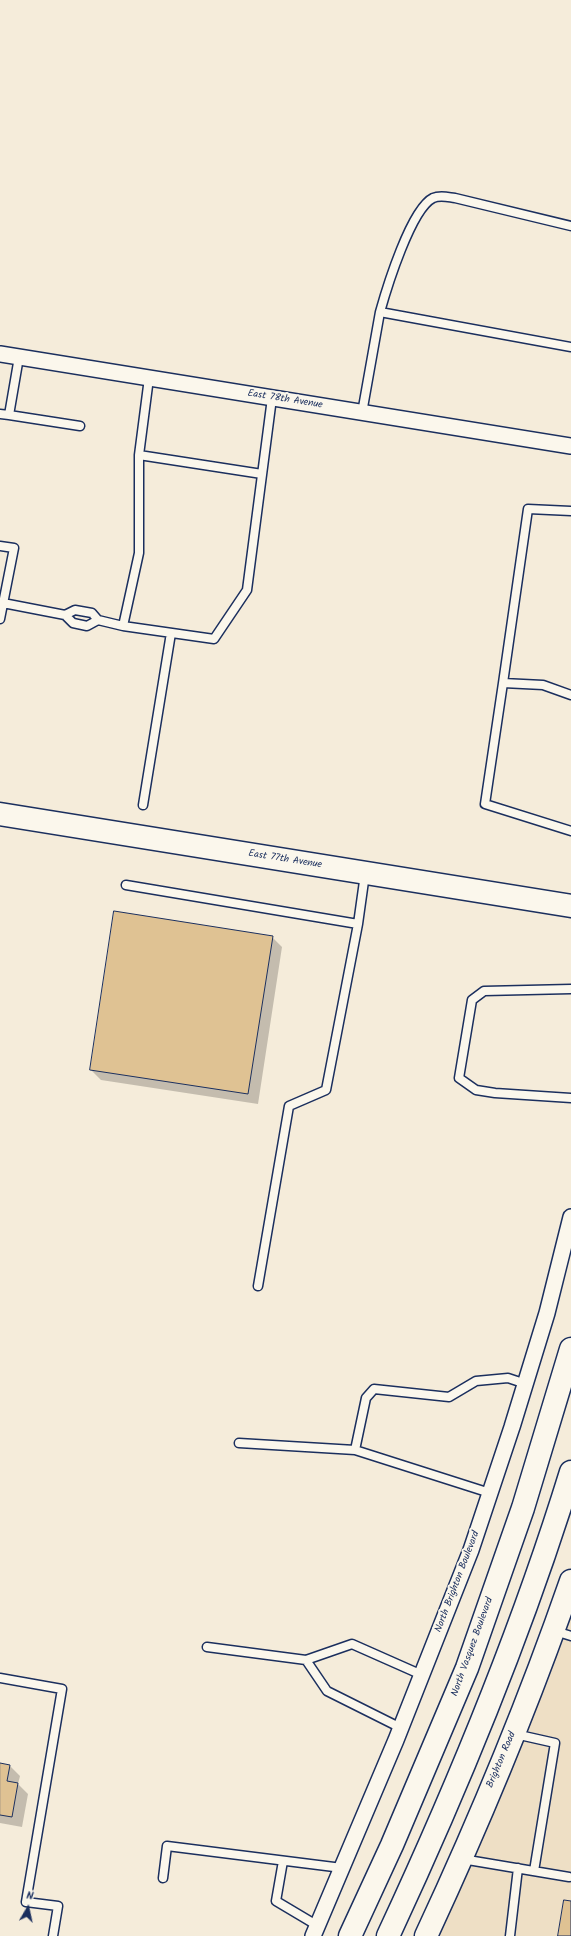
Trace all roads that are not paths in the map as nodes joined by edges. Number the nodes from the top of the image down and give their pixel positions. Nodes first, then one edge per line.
1 (571, 226) edge
2 (380, 312) junction
3 (571, 347) edge
4 (0, 354) edge
5 (18, 357) junction
6 (149, 378) junction
7 (272, 398) junction
8 (362, 413) junction
9 (0, 414) edge
10 (9, 415) junction
11 (80, 426) dead end
12 (571, 446) edge
13 (139, 455) junction
14 (262, 474) junction
15 (571, 511) edge
16 (0, 546) edge
17 (3, 603) junction
18 (65, 615) junction
19 (0, 619) edge
20 (98, 620) junction
21 (123, 626) junction
22 (171, 633) junction
23 (503, 683) junction
24 (571, 695) edge
25 (143, 805) dead end
26 (0, 814) edge
27 (571, 831) edge
28 (365, 873) junction
29 (126, 885) dead end
30 (571, 906) edge
31 (358, 924) junction
32 (571, 988) edge
33 (571, 1098) edge
34 (571, 1217) edge
35 (258, 1286) dead end
36 (571, 1349) edge
37 (526, 1384) junction
38 (239, 1442) dead end
39 (355, 1450) junction
40 (571, 1472) edge
41 (490, 1493) junction
42 (571, 1581) edge
43 (562, 1634) edge
44 (207, 1647) dead end
45 (306, 1660) junction
46 (422, 1675) junction
47 (0, 1678) edge
48 (401, 1728) junction
49 (513, 1734) junction
50 (461, 1859) junction
51 (283, 1861) junction
52 (342, 1868) junction
53 (518, 1868) junction
54 (534, 1871) junction
55 (569, 1877) dead end
56 (163, 1878) dead end
57 (316, 1931) edge
58 (53, 1936) edge
59 (350, 1936) edge
60 (388, 1936) edge
61 (426, 1936) edge
62 (510, 1936) edge

1 - 2 lane
2 - 3 lane
2 - 8 lane
4 - 5 street, East 78th Avenue
5 - 6 street, East 78th Avenue
5 - 10 lane
6 - 7 street, East 78th Avenue
6 - 13 lane
7 - 8 street, East 78th Avenue
7 - 14 lane
8 - 12 street, East 78th Avenue
9 - 10 lane
10 - 11 lane
13 - 14 lane
13 - 21 lane
14 - 22 lane
15 - 23 lane
16 - 17 lane
17 - 18 lane
17 - 19 lane
18 - 20 lane
18 - 20 lane
20 - 21 lane
21 - 22 lane
22 - 25 lane
23 - 24 lane
23 - 27 lane
26 - 28 main road, East 77th Avenue
28 - 30 main road, East 77th Avenue
28 - 31 lane
29 - 31 lane
31 - 35 lane
32 - 33 lane
34 - 37 street, North Brighton Boulevard
36 - 59 main road, North Vasquez Boulevard
37 - 39 lane
37 - 41 street, North Brighton Boulevard
38 - 39 lane
39 - 41 lane
40 - 60 main road
41 - 46 street, North Brighton Boulevard
42 - 43 main road, Brighton Road
43 - 49 main road, Brighton Road
44 - 45 lane
45 - 46 lane
45 - 48 lane
46 - 48 street, North Brighton Boulevard
47 - 58 lane
48 - 52 street, North Brighton Boulevard
49 - 50 main road, Brighton Road
49 - 54 lane
50 - 53 lane
50 - 61 main road, Brighton Road
51 - 52 lane
51 - 56 lane
51 - 57 lane
52 - 57 street, North Brighton Boulevard
53 - 54 lane
53 - 62 lane
54 - 55 lane

